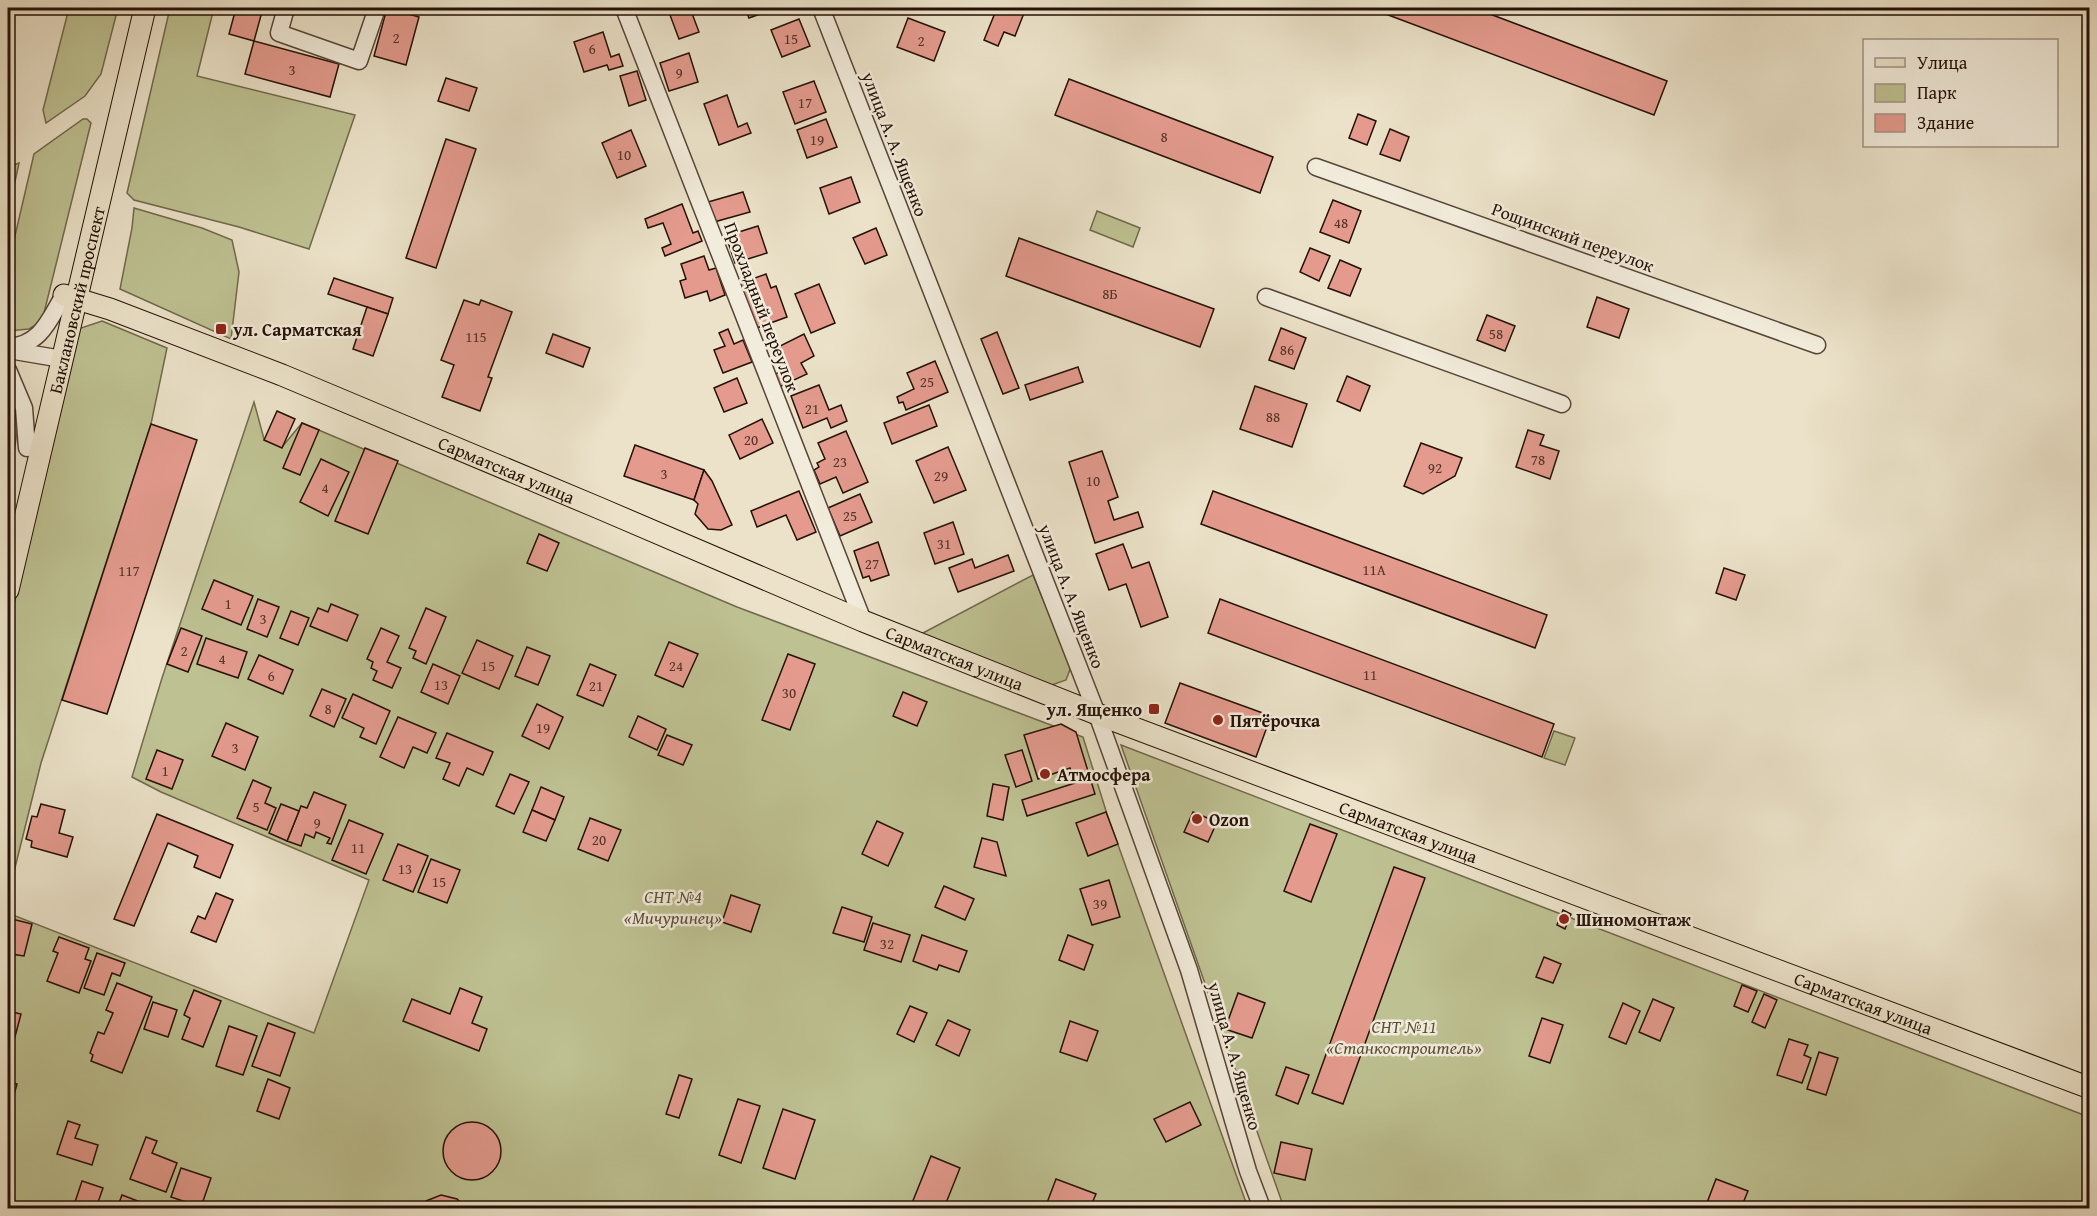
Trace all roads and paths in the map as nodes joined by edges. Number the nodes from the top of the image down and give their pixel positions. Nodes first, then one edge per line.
1 (131, 8) edge
2 (146, 8) edge
3 (286, 8) edge
4 (377, 8) edge
5 (624, 8) edge
6 (821, 8) edge
7 (1316, 167) dead end
8 (70, 296) junction
9 (1266, 297) dead end
10 (1817, 345) dead end
11 (8, 348) edge
12 (55, 359) junction
13 (8, 370) edge
14 (1562, 404) dead end
15 (27, 448) junction
16 (8, 532) edge
17 (8, 590) edge
18 (863, 621) junction
19 (1097, 714) junction
20 (2090, 1088) edge
21 (1262, 1209) edge

1 - 8 main road, Баклановский проспект
2 - 8 main road, Баклановский проспект
3 - 4 street
5 - 18 street, Прохладный переулок
6 - 19 street, улица А. А. Ященко
7 - 10 street, Рощинский переулок
8 - 11 street
8 - 12 main road, Баклановский проспект
8 - 18 main road, Сарматская улица
9 - 14 street
11 - 12 street
12 - 15 main road, Баклановский проспект
12 - 17 main road, Баклановский проспект
13 - 15 street
15 - 16 main road, Баклановский проспект
18 - 19 main road, Сарматская улица
19 - 20 main road, Сарматская улица
19 - 21 street, улица А. А. Ященко

